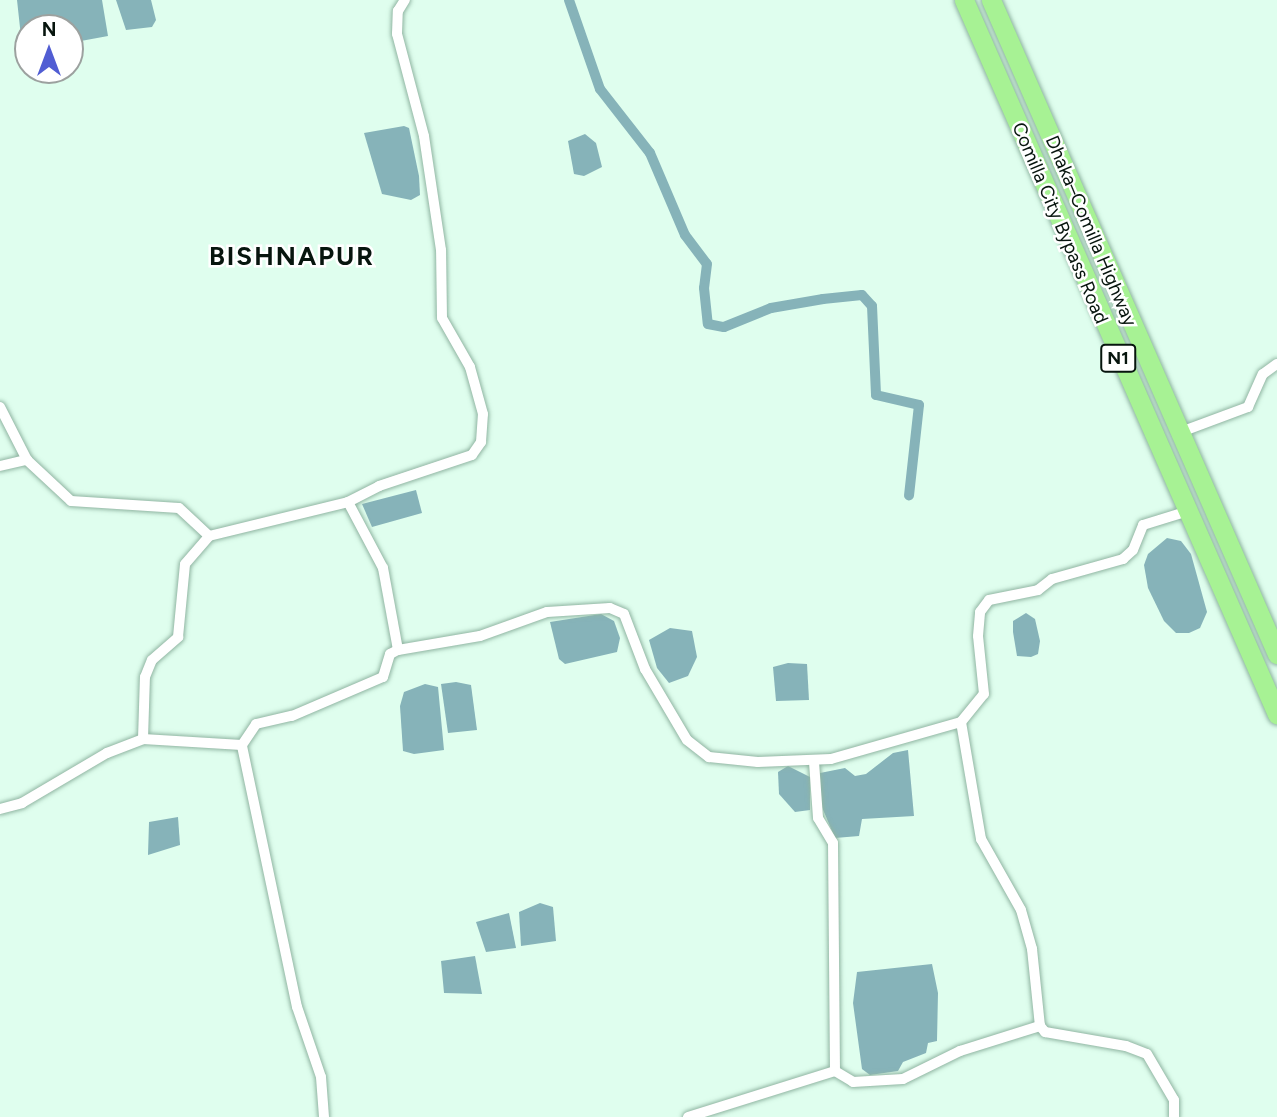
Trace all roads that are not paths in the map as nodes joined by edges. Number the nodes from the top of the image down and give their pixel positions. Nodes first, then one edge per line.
1 (405, 0) edge
2 (964, 0) edge
3 (990, 0) edge
4 (1277, 364) edge
5 (0, 407) edge
6 (1178, 433) junction
7 (27, 460) junction
8 (0, 466) edge
9 (348, 502) junction
10 (1185, 512) junction
11 (209, 536) junction
12 (398, 650) junction
13 (1277, 654) edge
14 (1277, 714) edge
15 (961, 722) junction
16 (143, 738) junction
17 (242, 745) junction
18 (814, 762) junction
19 (0, 809) edge
20 (1040, 1026) junction
21 (835, 1071) junction
22 (324, 1117) edge
23 (688, 1117) edge
24 (1174, 1117) edge

1 - 9 street
2 - 10 highway, Comilla City Bypass Road / N1
3 - 6 highway, Dhaka–Comilla Highway / N1
4 - 6 street
5 - 7 street
6 - 13 highway, Dhaka–Comilla Highway / N1
7 - 8 street
7 - 11 street
9 - 11 street
9 - 12 street
10 - 14 highway, Comilla City Bypass Road / N1
10 - 15 street
11 - 16 street
12 - 17 street
12 - 18 street
15 - 18 street
15 - 20 street
16 - 17 street
16 - 19 street
17 - 22 street
18 - 21 street
20 - 21 street
20 - 24 street
21 - 23 street

